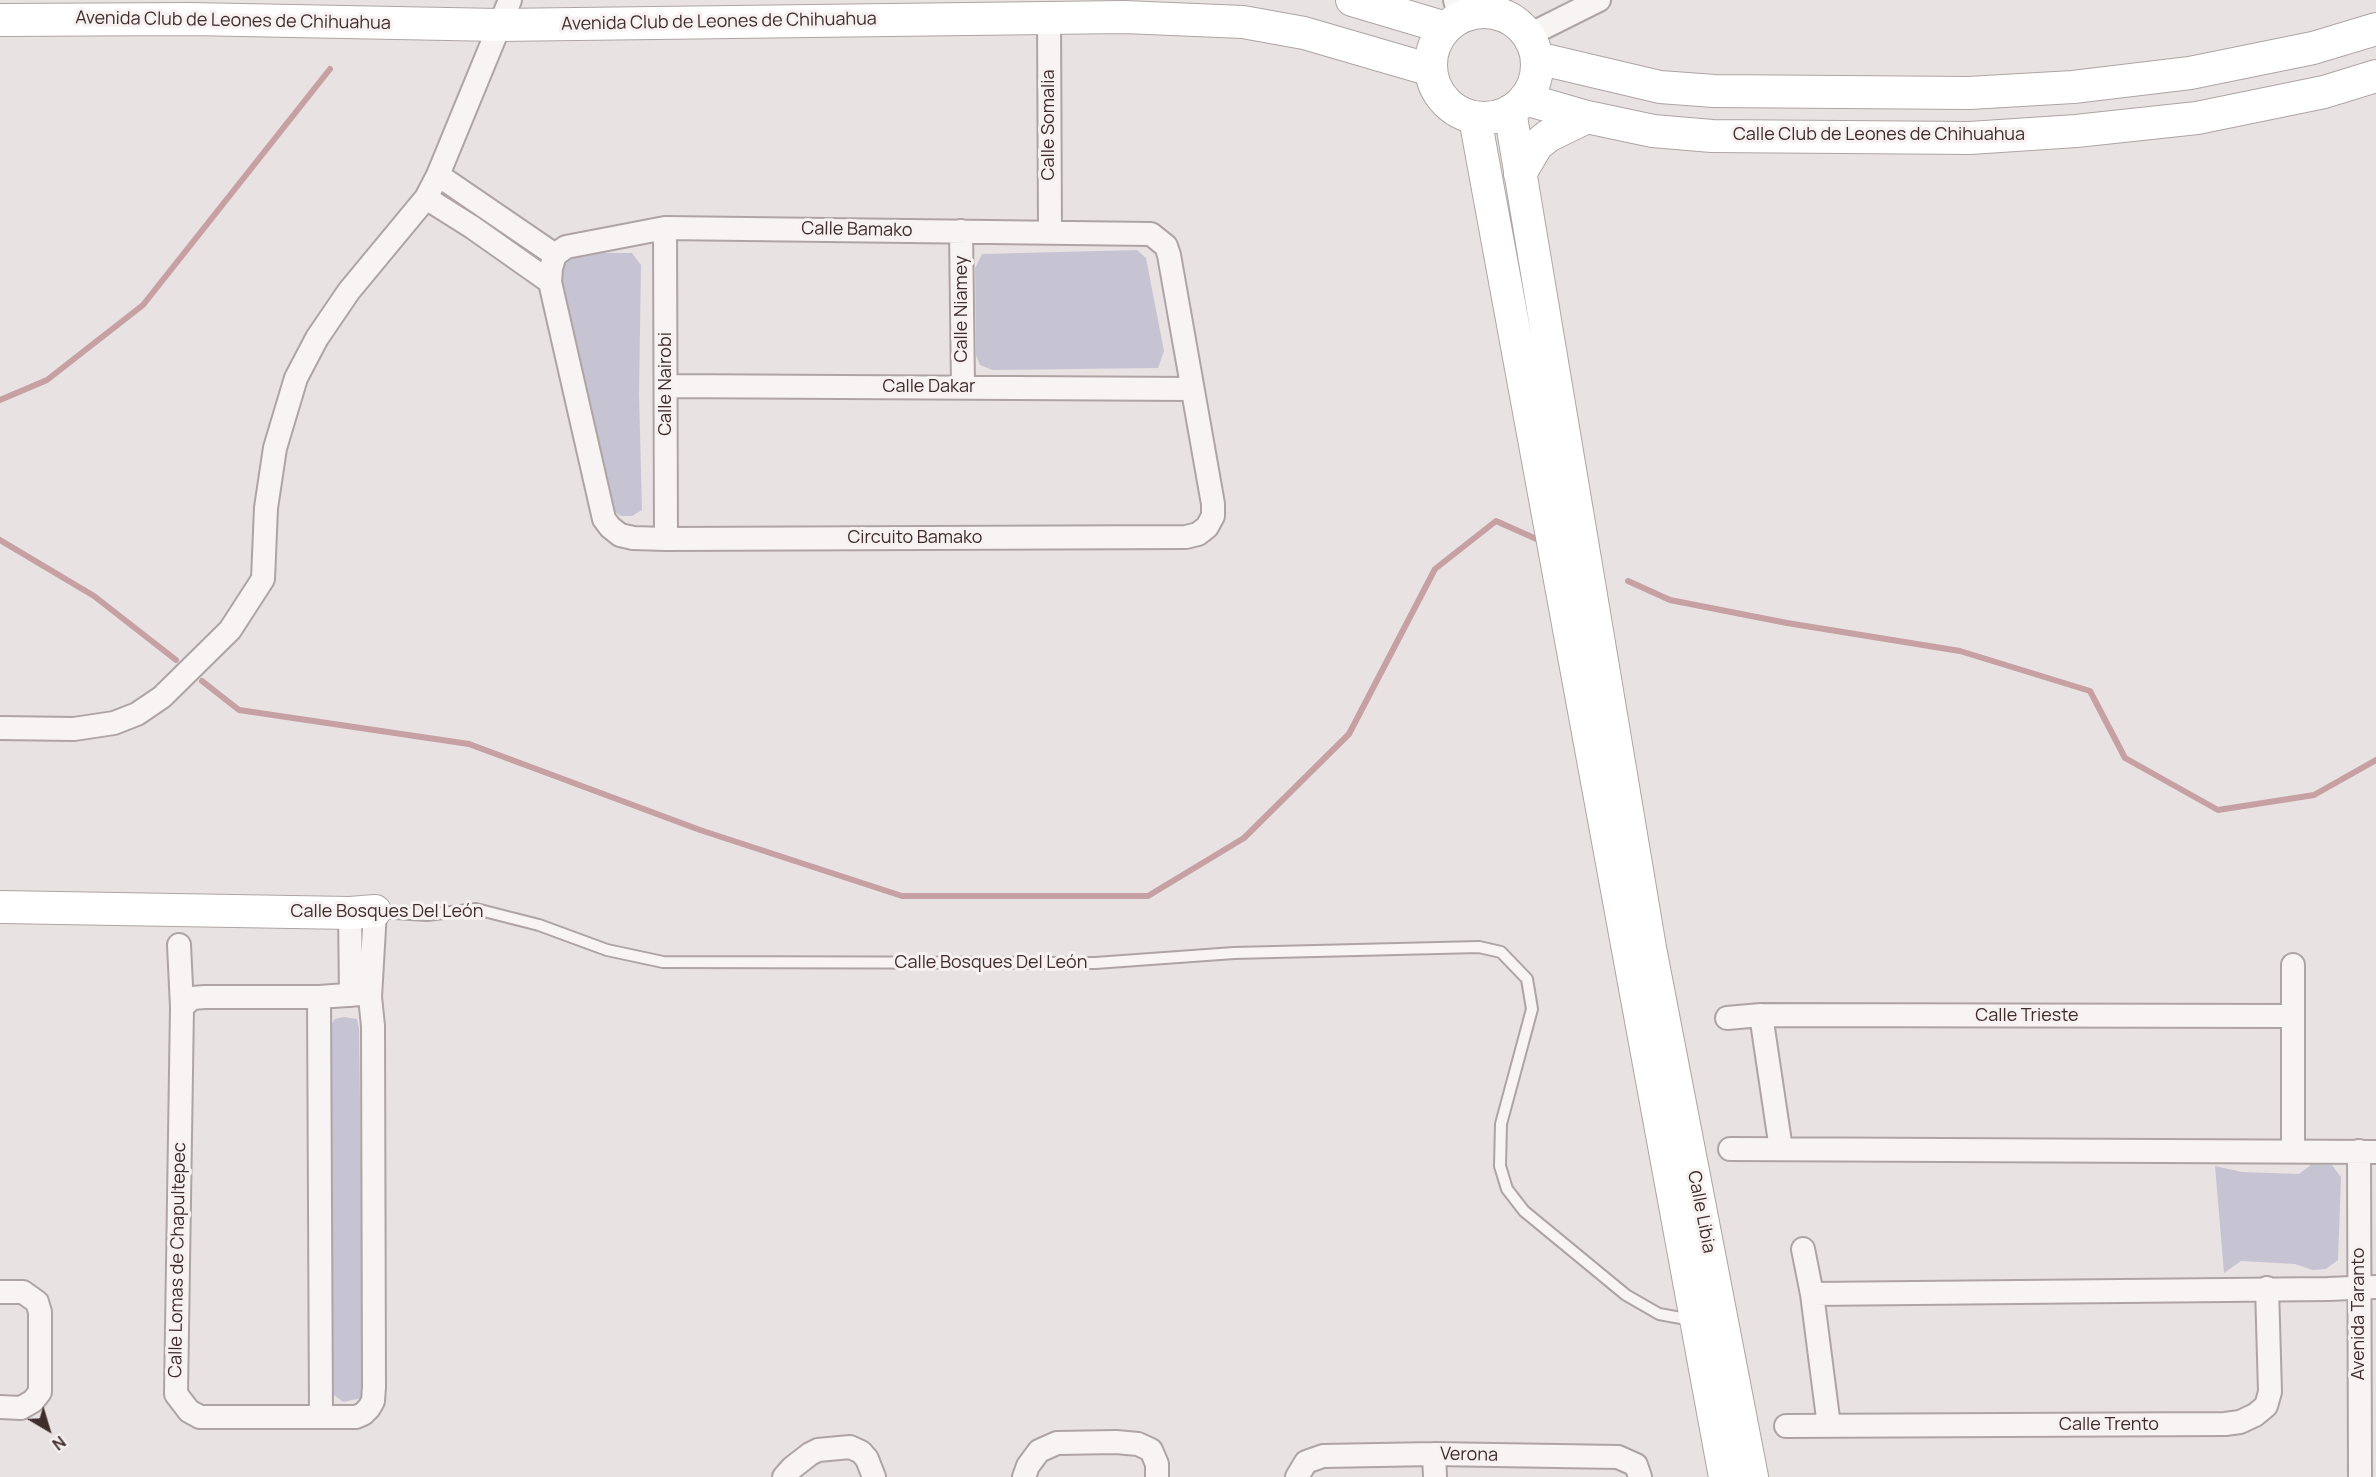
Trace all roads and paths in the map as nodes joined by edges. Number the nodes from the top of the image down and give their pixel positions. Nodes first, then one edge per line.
1 (1352, 0) edge
2 (1599, 0) edge
3 (196, 9) edge
4 (1466, 11) edge
5 (505, 13) edge
6 (1049, 17) junction
7 (0, 20) edge
8 (2376, 29) edge
9 (1533, 46) junction
10 (1431, 70) junction
11 (2376, 76) edge
12 (1518, 105) junction
13 (1587, 117) junction
14 (1475, 118) junction
15 (1520, 174) junction
16 (438, 175) junction
17 (426, 198) junction
18 (665, 228) junction
19 (962, 231) junction
20 (1050, 232) junction
21 (555, 255) junction
22 (550, 282) junction
23 (666, 386) junction
24 (963, 387) junction
25 (1191, 389) junction
26 (1207, 527) joint
27 (666, 539) junction
28 (0, 728) edge
29 (0, 907) edge
30 (363, 912) junction
31 (179, 945) dead end
32 (1638, 948) junction
33 (2294, 965) dead end
34 (361, 996) junction
35 (319, 997) junction
36 (182, 1006) junction
37 (1761, 1015) junction
38 (2293, 1016) junction
39 (1727, 1018) dead end
40 (1730, 1149) dead end
41 (1781, 1149) junction
42 (2367, 1151) edge
43 (2293, 1152) junction
44 (1803, 1249) dead end
45 (2368, 1287) edge
46 (2267, 1288) junction
47 (0, 1292) edge
48 (1812, 1294) junction
49 (1696, 1321) junction
50 (0, 1407) edge
51 (321, 1417) junction
52 (1786, 1426) dead end
53 (1829, 1426) junction
54 (1434, 1454) junction
55 (1157, 1471) edge
56 (784, 1477) edge
57 (874, 1477) edge
58 (1024, 1477) edge
59 (1297, 1477) edge
60 (1435, 1477) edge
61 (1640, 1477) edge
62 (1725, 1477) edge
63 (1752, 1477) edge
64 (2360, 1477) edge

1 - 4 street
2 - 9 street
3 - 5 street, Avenida Club de Leones de Chihuahua
3 - 7 street, Avenida Club de Leones de Chihuahua
4 - 9 street
4 - 10 street
5 - 6 street, Avenida Club de Leones de Chihuahua
5 - 16 street
6 - 10 street, Avenida Club de Leones de Chihuahua
6 - 20 street, Calle Somalia
8 - 9 street
9 - 12 street
10 - 14 street
11 - 13 street, Calle Club de Leones de Chihuahua
12 - 13 street, Calle Club de Leones de Chihuahua
12 - 14 street
12 - 15 street
13 - 15 street
14 - 32 street
15 - 32 street
16 - 17 street
16 - 21 street
17 - 22 street
17 - 28 street
18 - 19 street, Calle Bamako
18 - 21 street, Calle Bamako
18 - 23 street, Calle Nairobi
19 - 20 street, Calle Bamako
19 - 24 street, Calle Niamey
20 - 25 street, Calle Bamako
21 - 22 street
22 - 27 street, Circuito Bamako
23 - 24 street, Calle Dakar
23 - 27 street, Calle Nairobi
24 - 25 street, Calle Dakar
25 - 26 street, Calle Bamako
26 - 27 street, Circuito Bamako
29 - 30 street, Calle Bosques Del León
30 - 34 street, Calle Lomas de Chapultepec
30 - 49 lane, Calle Bosques Del León
31 - 36 street, Calle Lomas de Chapultepec
32 - 49 street, Calle Libia
32 - 63 street, Calle Libia
33 - 38 street
34 - 35 street
34 - 51 street, Calle Lomas de Chapultepec
35 - 36 street
35 - 51 street
36 - 51 street, Calle Lomas de Chapultepec
37 - 38 street, Calle Trieste
37 - 39 street, Calle Trieste
37 - 41 street
38 - 43 street
40 - 41 street
41 - 43 street
42 - 43 street
42 - 45 street, Avenida Taranto
44 - 48 street
45 - 46 street
45 - 64 street, Avenida Taranto
46 - 48 street
46 - 53 street, Calle Trento
47 - 50 street
48 - 53 street
49 - 62 street, Calle Libia
52 - 53 street, Calle Trento
54 - 59 street, Verona
54 - 60 street
54 - 61 street, Verona
55 - 58 street
56 - 57 street

